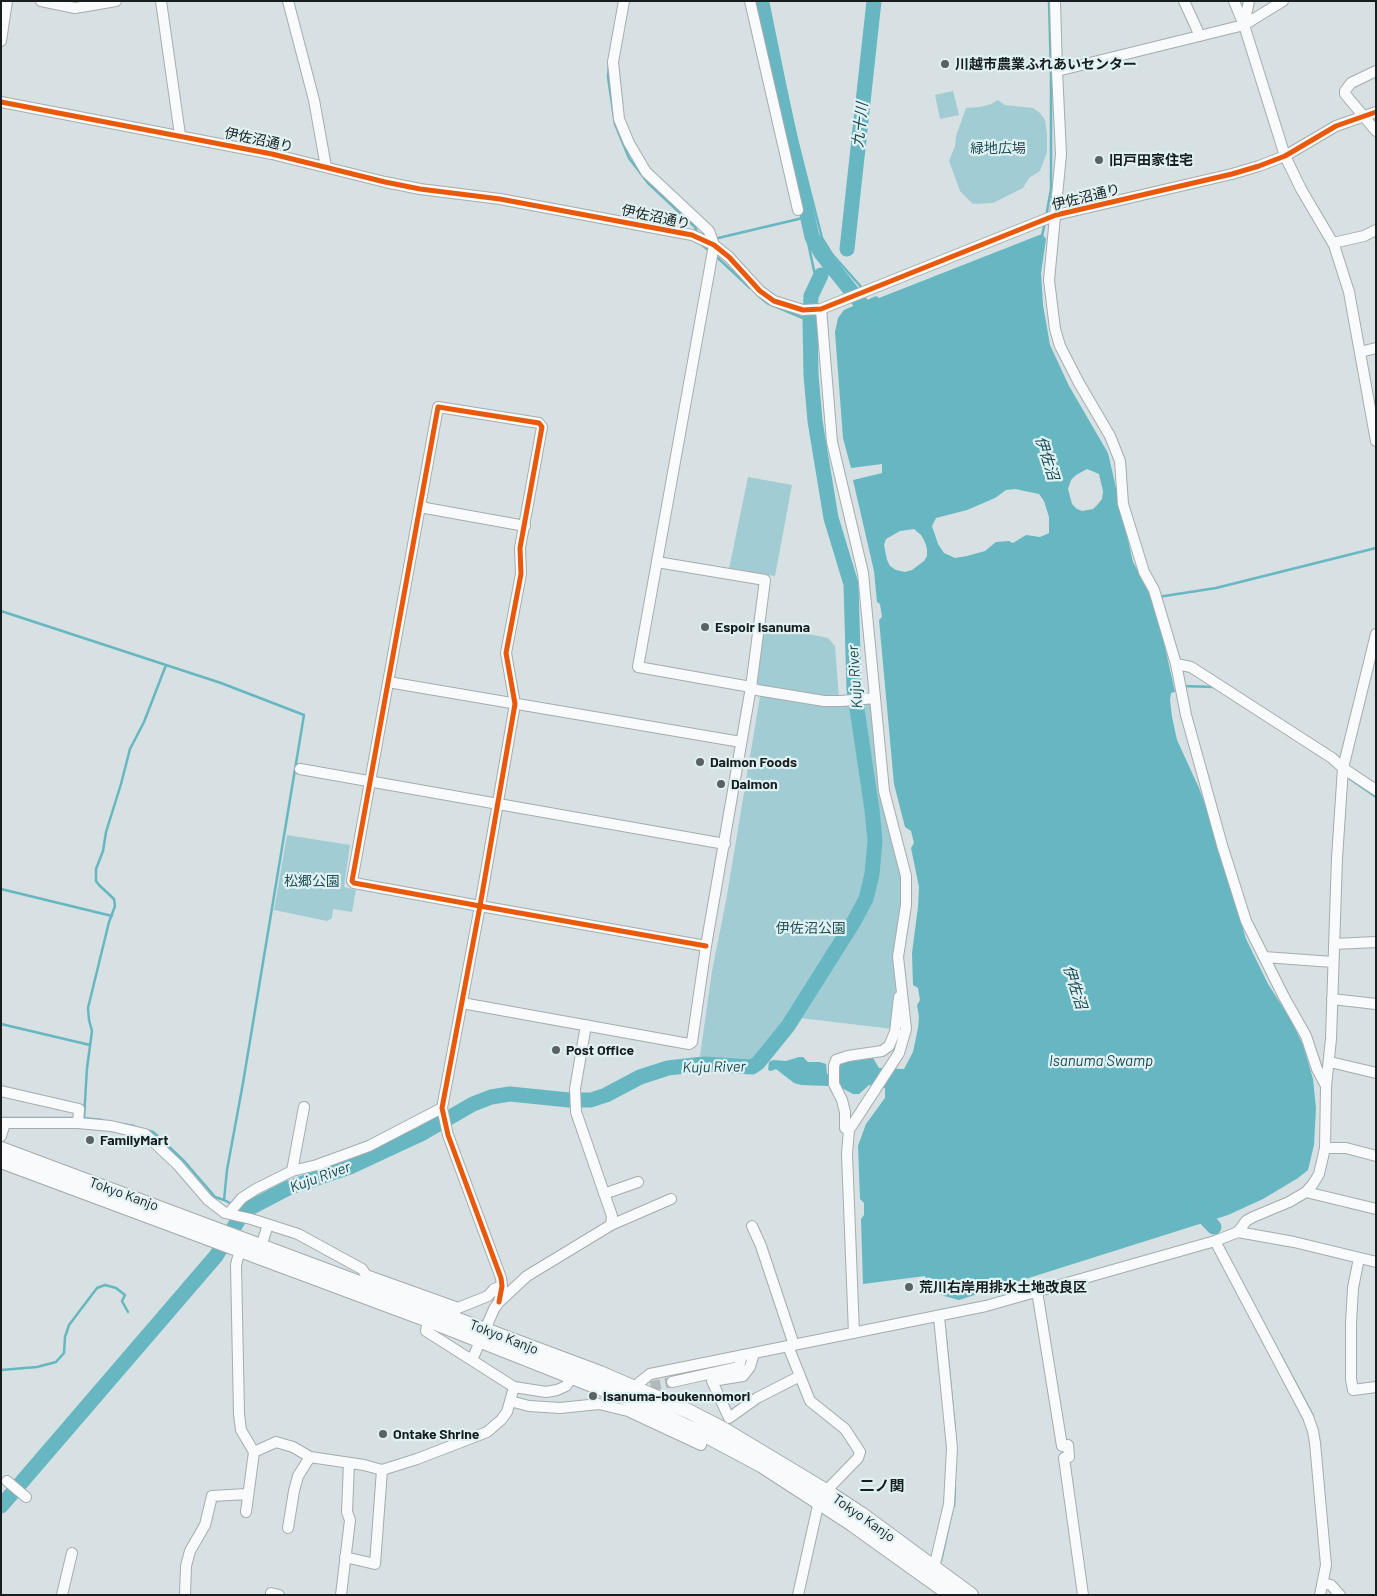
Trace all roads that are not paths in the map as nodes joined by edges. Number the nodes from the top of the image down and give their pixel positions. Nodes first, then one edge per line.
1 (6, 1) edge
2 (41, 1) edge
3 (116, 1) edge
4 (161, 1) edge
5 (288, 1) edge
6 (624, 1) edge
7 (750, 1) edge
8 (1055, 1) edge
9 (1184, 1) edge
10 (1234, 1) edge
11 (1249, 1) edge
12 (1283, 1) edge
13 (1244, 25) junction
14 (1200, 36) junction
15 (1, 42) edge
16 (1057, 71) junction
17 (1376, 71) edge
18 (1, 102) edge
19 (1376, 112) edge
20 (1363, 115) junction
21 (1376, 131) edge
22 (180, 136) junction
23 (1285, 156) junction
24 (326, 167) junction
25 (798, 210) dead end
26 (1056, 214) junction
27 (1376, 230) edge
28 (1333, 243) junction
29 (714, 245) junction
30 (819, 309) junction
31 (1376, 348) edge
32 (1360, 352) junction
33 (1375, 436) edge
34 (420, 507) junction
35 (525, 526) junction
36 (657, 562) junction
37 (1376, 634) edge
38 (1374, 648) edge
39 (1176, 664) junction
40 (388, 682) junction
41 (751, 687) junction
42 (874, 698) junction
43 (515, 704) junction
44 (741, 742) junction
45 (1343, 768) junction
46 (300, 769) dead end
47 (371, 782) junction
48 (1376, 790) edge
49 (498, 803) junction
50 (725, 844) junction
51 (480, 906) junction
52 (1376, 942) edge
53 (1334, 944) junction
54 (706, 946) junction
55 (1264, 957) junction
56 (1333, 962) junction
57 (900, 974) junction
58 (1332, 999) junction
59 (462, 1003) junction
60 (1376, 1004) edge
61 (586, 1025) junction
62 (1330, 1062) junction
63 (1376, 1073) edge
64 (1326, 1086) junction
65 (1, 1091) edge
66 (304, 1107) dead end
67 (442, 1108) junction
68 (3, 1123) edge
69 (78, 1123) junction
70 (849, 1130) junction
71 (1, 1136) edge
72 (1325, 1148) junction
73 (1, 1149) edge
74 (1376, 1156) edge
75 (1, 1161) edge
76 (292, 1171) junction
77 (638, 1182) dead end
78 (1306, 1192) junction
79 (604, 1194) junction
80 (671, 1199) dead end
81 (1376, 1209) edge
82 (227, 1213) junction
83 (268, 1225) junction
84 (610, 1225) junction
85 (752, 1226) dead end
86 (1238, 1232) junction
87 (218, 1235) junction
88 (1215, 1241) junction
89 (261, 1246) junction
90 (240, 1249) junction
91 (1359, 1258) junction
92 (1376, 1262) edge
93 (367, 1281) junction
94 (502, 1286) junction
95 (1037, 1291) junction
96 (499, 1302) junction
97 (939, 1316) junction
98 (428, 1320) junction
99 (854, 1333) junction
100 (483, 1335) junction
101 (791, 1345) junction
102 (754, 1353) junction
103 (742, 1356) junction
104 (472, 1360) junction
105 (800, 1376) junction
106 (572, 1377) junction
107 (672, 1382) tunnel mouth
108 (1376, 1387) edge
109 (631, 1393) junction
110 (512, 1395) junction
111 (589, 1398) tunnel mouth
112 (703, 1434) junction
113 (254, 1452) junction
114 (310, 1457) junction
115 (349, 1463) junction
116 (382, 1470) junction
117 (7, 1481) dead end
118 (247, 1494) junction
119 (822, 1496) junction
120 (26, 1497) dead end
121 (246, 1512) dead end
122 (288, 1528) dead end
123 (72, 1553) dead end
124 (346, 1557) junction
125 (934, 1568) junction
126 (1323, 1583) junction
127 (62, 1595) edge
128 (185, 1595) edge
129 (341, 1595) edge
130 (798, 1595) edge
131 (951, 1595) edge
132 (971, 1595) edge
133 (1083, 1595) edge
134 (1320, 1595) edge
135 (1340, 1595) edge

1 - 15 street
2 - 3 street
4 - 22 street
5 - 24 street
6 - 29 street
7 - 25 street
8 - 16 street
9 - 14 street
10 - 13 street
11 - 13 street
12 - 13 street
13 - 14 street
13 - 23 street
14 - 16 street
16 - 26 street
17 - 20 street
18 - 22 street, 伊佐沼通り
19 - 20 street, 伊佐沼通り
20 - 21 street
20 - 23 street, 伊佐沼通り
22 - 24 street, 伊佐沼通り
23 - 26 street, 伊佐沼通り
23 - 28 street
24 - 29 street, 伊佐沼通り
26 - 30 street, 伊佐沼通り
26 - 39 street
27 - 28 street
28 - 32 street
29 - 30 street, 伊佐沼通り
29 - 36 street
30 - 42 street
31 - 32 street
32 - 33 street
34 - 35 street
34 - 35 street
34 - 40 street
35 - 43 street
36 - 41 street
36 - 41 street
37 - 38 street
38 - 45 street
39 - 45 street
39 - 55 street
40 - 43 street
40 - 47 street
41 - 42 street
41 - 44 street
42 - 57 street
43 - 44 street
43 - 49 street
44 - 50 street
45 - 48 street
45 - 53 street
46 - 47 street
47 - 49 street
47 - 51 street
49 - 50 street
49 - 51 street
50 - 54 street
51 - 54 street
51 - 59 street
52 - 53 street
53 - 56 street
54 - 61 street
55 - 56 street
55 - 64 street
56 - 58 street
57 - 70 street
57 - 70 street
58 - 60 street
58 - 62 street
59 - 61 street
59 - 67 street
61 - 79 street
62 - 63 street
62 - 64 street
64 - 72 street
65 - 69 street
66 - 76 street
67 - 76 street
67 - 94 street
68 - 69 street
68 - 71 street
69 - 82 street
70 - 99 street
72 - 74 street
72 - 78 street
73 - 87 highway, Tokyo Kanjo
75 - 87 highway, Tokyo Kanjo
76 - 82 street
77 - 79 street
78 - 81 street
78 - 86 street
79 - 84 street
80 - 84 street
82 - 83 street
82 - 87 street
83 - 89 street
83 - 93 street
84 - 96 street
85 - 101 street
86 - 88 street
86 - 91 street
87 - 89 highway, Tokyo Kanjo
87 - 90 highway, Tokyo Kanjo
88 - 95 street
88 - 126 street
89 - 93 highway, Tokyo Kanjo
90 - 98 highway, Tokyo Kanjo
90 - 113 street
91 - 92 street
91 - 108 street
93 - 94 street
93 - 100 highway, Tokyo Kanjo
94 - 96 street
95 - 97 street
95 - 133 street
96 - 100 street
97 - 99 street
97 - 125 street
98 - 100 highway, Tokyo Kanjo
98 - 104 street
99 - 101 street
100 - 104 street
100 - 106 highway, Tokyo Kanjo
100 - 109 highway, Tokyo Kanjo
101 - 102 street
101 - 105 street
102 - 103 street
102 - 105 street
103 - 107 street
103 - 109 street
104 - 110 street
105 - 119 street
106 - 109 highway, Tokyo Kanjo
106 - 110 street
109 - 112 highway, Tokyo Kanjo
109 - 119 highway, Tokyo Kanjo
110 - 111 street
110 - 112 street
110 - 116 street
112 - 119 highway, Tokyo Kanjo
113 - 114 street
113 - 118 street
114 - 115 street
114 - 122 street
115 - 116 street
115 - 124 street
116 - 124 street
117 - 120 street
118 - 121 street
118 - 128 street
119 - 125 highway, Tokyo Kanjo
119 - 130 street
119 - 131 highway, Tokyo Kanjo
123 - 127 street
124 - 129 street
125 - 132 highway, Tokyo Kanjo
126 - 134 street
126 - 135 street

